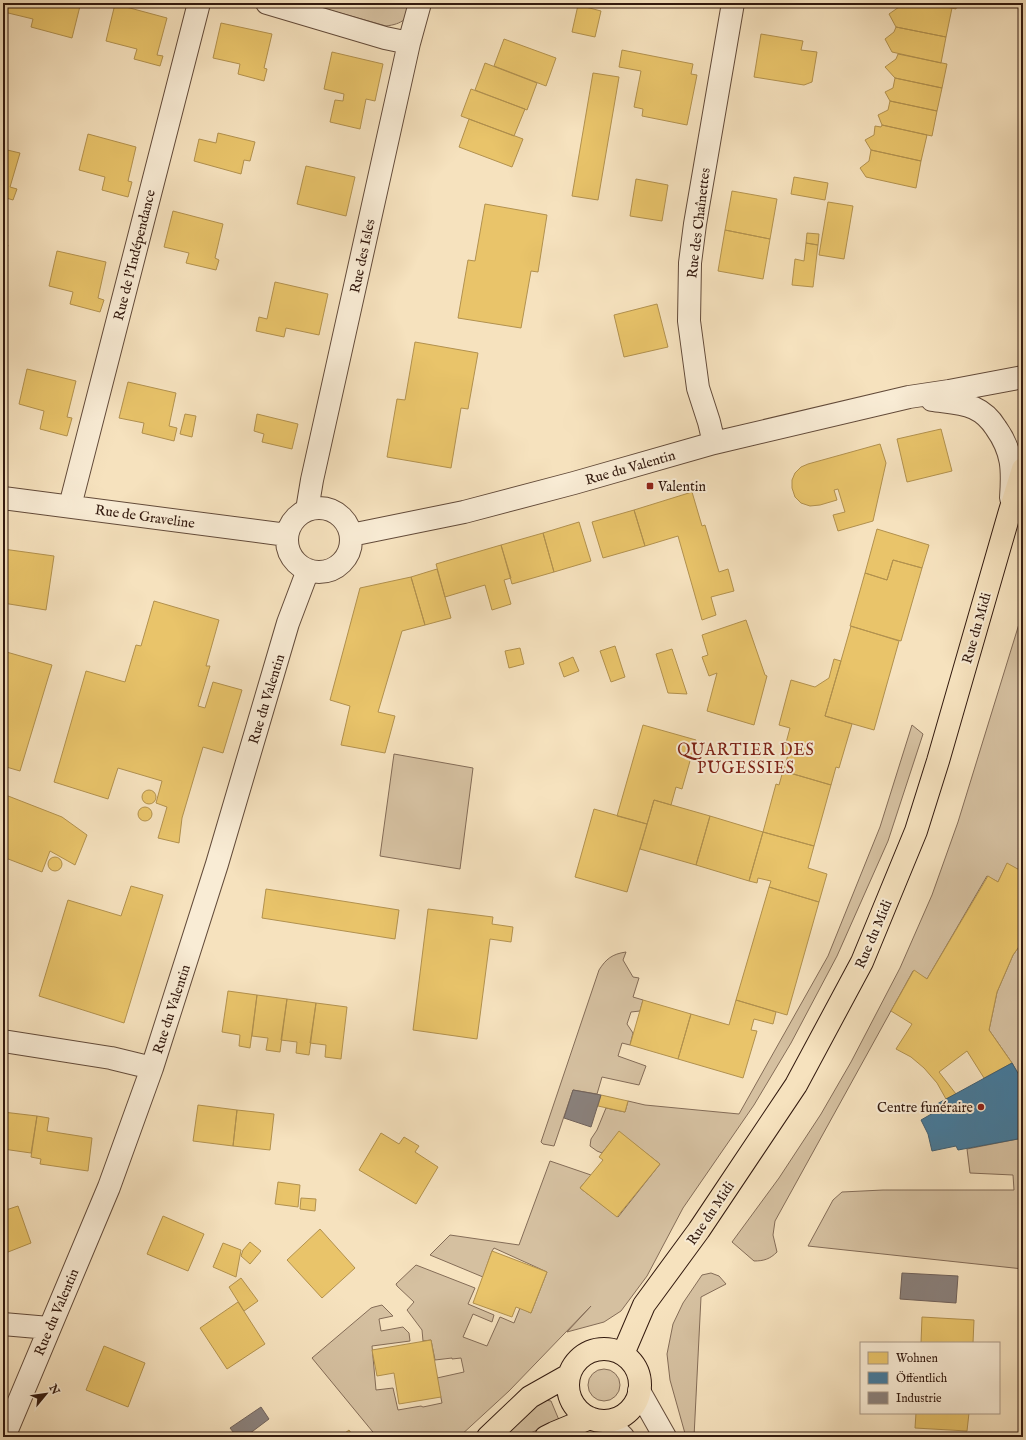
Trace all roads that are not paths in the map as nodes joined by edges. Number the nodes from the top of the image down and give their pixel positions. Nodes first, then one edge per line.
1 (199, 3) edge
2 (267, 3) edge
3 (420, 3) edge
4 (733, 3) edge
5 (409, 43) junction
6 (1023, 377) edge
7 (909, 397) junction
8 (714, 443) junction
9 (1023, 469) edge
10 (3, 498) edge
11 (70, 506) junction
12 (307, 510) junction
13 (1010, 511) junction
14 (287, 535) junction
15 (351, 535) junction
16 (308, 570) junction
17 (3, 1041) edge
18 (152, 1068) junction
19 (3, 1324) edge
20 (49, 1328) junction
21 (623, 1354) junction
22 (569, 1375) junction
23 (639, 1392) junction
24 (599, 1419) junction
25 (4, 1437) edge
26 (488, 1437) edge
27 (546, 1437) edge
28 (623, 1437) edge
29 (665, 1437) edge

1 - 11 street, Rue de l'Indépendance
2 - 5 street
3 - 5 street, Rue des Isles
4 - 8 street, Rue des Chaînettes
5 - 12 street, Rue des Isles
6 - 7 street, Rue du Valentin
7 - 8 street, Rue du Valentin
7 - 13 street, Rue du Valentin
8 - 15 street, Rue du Valentin
9 - 13 main road, Rue du Midi
10 - 11 street, Rue de Graveline
11 - 14 street, Rue de Graveline
12 - 14 street
12 - 15 street
13 - 21 main road, Rue du Midi
14 - 16 street
15 - 16 street
16 - 18 street, Rue du Valentin
17 - 18 street
18 - 20 street, Rue du Valentin
19 - 20 street
20 - 25 street, Rue du Valentin
21 - 22 main road
21 - 23 main road
22 - 24 main road
22 - 26 main road
23 - 24 main road
23 - 29 street
24 - 27 main road
24 - 28 street

